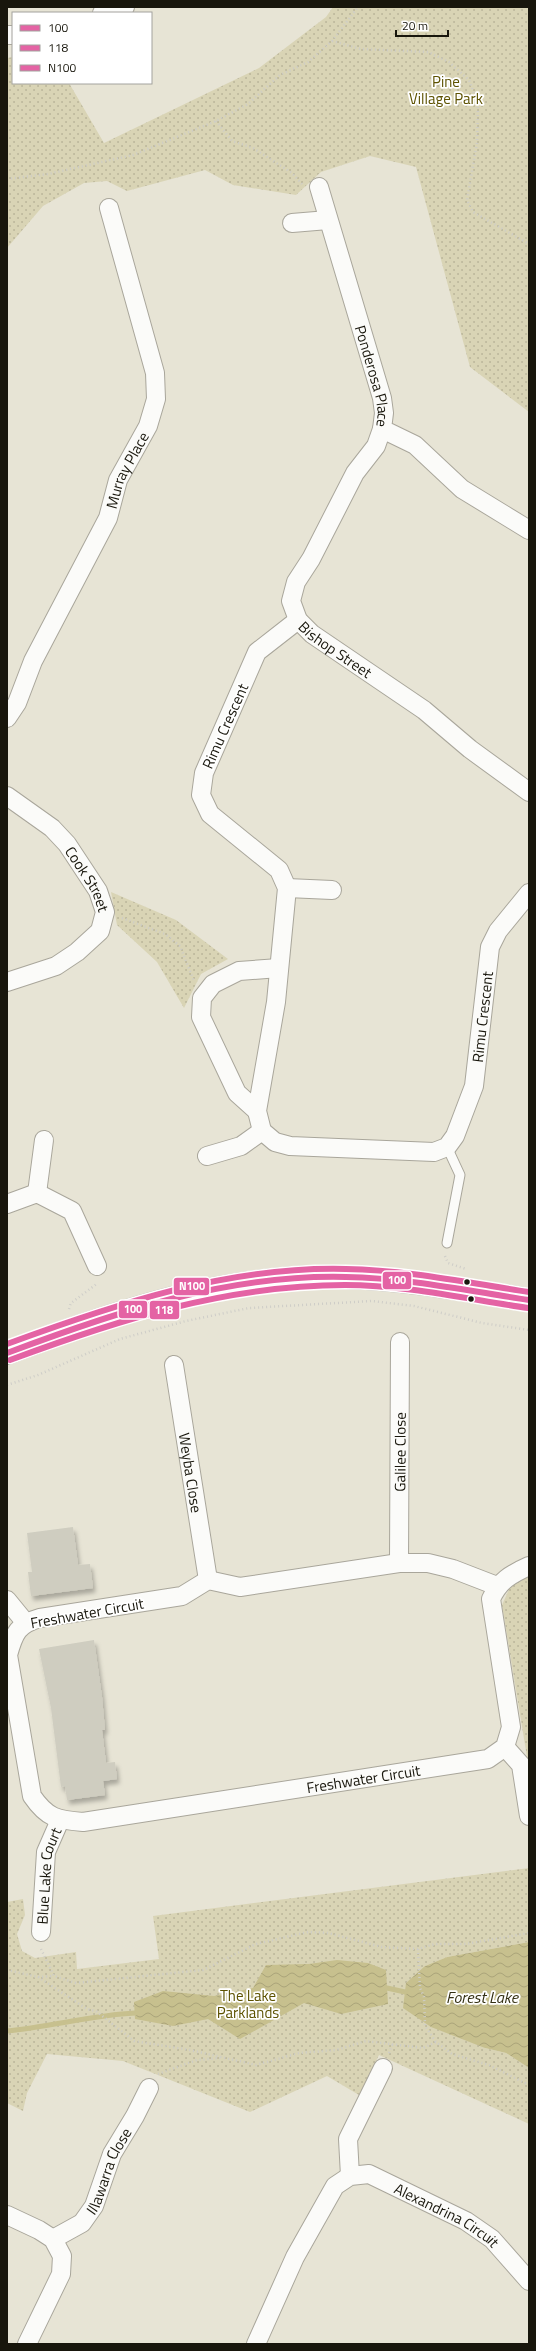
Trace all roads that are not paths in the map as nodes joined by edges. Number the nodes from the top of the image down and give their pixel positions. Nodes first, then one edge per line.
1 (125, 7) edge
2 (106, 12) edge
3 (320, 187) dead end
4 (109, 208) dead end
5 (328, 220) junction
6 (292, 223) dead end
7 (382, 429) junction
8 (529, 530) edge
9 (298, 620) junction
10 (7, 718) edge
11 (529, 792) edge
12 (7, 796) edge
13 (287, 888) junction
14 (332, 890) dead end
15 (529, 893) edge
16 (279, 968) junction
17 (7, 982) edge
18 (257, 1111) junction
19 (262, 1131) junction
20 (44, 1140) dead end
21 (447, 1147) junction
22 (207, 1156) dead end
23 (37, 1193) junction
24 (7, 1204) edge
25 (447, 1244) road end
26 (97, 1266) road end
27 (529, 1300) edge
28 (400, 1342) dead end
29 (7, 1353) edge
30 (174, 1365) dead end
31 (400, 1563) junction
32 (529, 1566) edge
33 (208, 1580) junction
34 (497, 1586) junction
35 (7, 1600) edge
36 (25, 1622) junction
37 (506, 1747) junction
38 (529, 1816) edge
39 (60, 1820) junction
40 (41, 1932) road end
41 (383, 2068) dead end
42 (149, 2088) road end
43 (350, 2176) junction
44 (7, 2215) edge
45 (52, 2239) junction
46 (529, 2281) edge
47 (28, 2344) edge
48 (256, 2344) edge

1 - 2 street
3 - 5 street, Ponderosa Place
4 - 10 street, Murray Place
5 - 6 street
5 - 7 street, Ponderosa Place
7 - 8 street, Ponderosa Place
7 - 9 street, Bishop Street
9 - 11 street, Bishop Street
9 - 13 street, Rimu Crescent
12 - 17 street, Cook Street
13 - 14 street
13 - 16 street, Rimu Crescent
15 - 21 street, Rimu Crescent
16 - 18 street, Rimu Crescent
16 - 18 street
18 - 19 street, Rimu Crescent
19 - 21 street
19 - 22 street
20 - 23 street
21 - 25 lane
23 - 24 street
23 - 26 street
27 - 29 street
28 - 31 street, Galilee Close
30 - 33 street, Weyba Close
31 - 33 street
31 - 34 street
32 - 34 street
33 - 36 street, Freshwater Circuit
34 - 37 street
35 - 36 street
36 - 39 street, Freshwater Circuit
37 - 38 street
37 - 39 street, Freshwater Circuit
39 - 40 street, Blue Lake Court
41 - 43 street
42 - 45 street, Illawarra Close
43 - 46 street, Alexandrina Circuit
43 - 48 street
44 - 45 street
45 - 47 street

